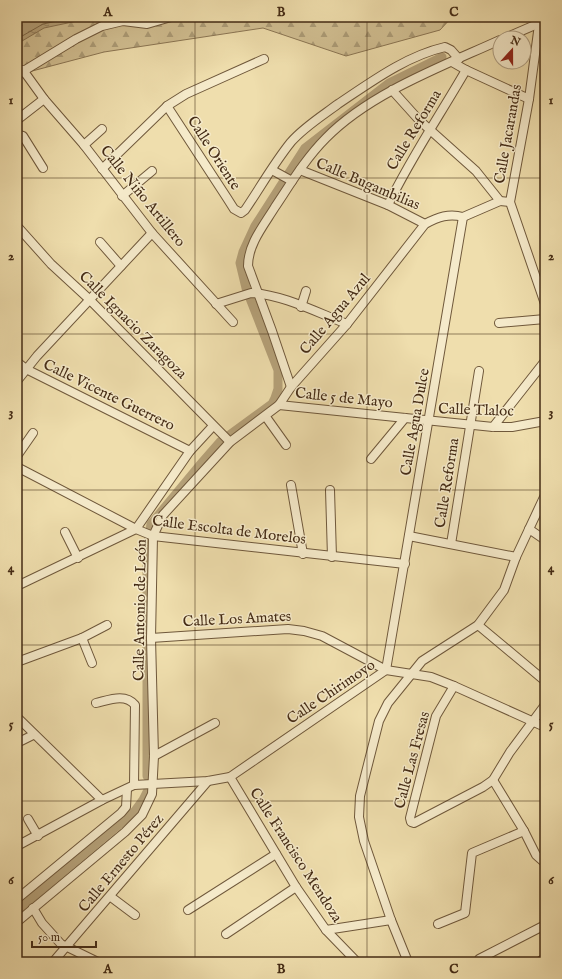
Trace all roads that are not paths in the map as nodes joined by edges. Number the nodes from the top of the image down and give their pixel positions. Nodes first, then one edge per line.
1 (172, 17) edge
2 (542, 20) edge
3 (521, 30) edge
4 (492, 44) edge
5 (264, 59) dead end
6 (455, 61) junction
7 (466, 70) junction
8 (20, 72) edge
9 (392, 90) junction
10 (530, 98) junction
11 (44, 99) junction
12 (167, 106) junction
13 (17, 120) edge
14 (102, 130) dead end
15 (432, 130) junction
16 (17, 134) edge
17 (84, 145) junction
18 (43, 168) dead end
19 (102, 169) junction
20 (300, 170) junction
21 (152, 171) dead end
22 (283, 175) junction
23 (122, 196) junction
24 (500, 201) junction
25 (510, 202) junction
26 (388, 205) junction
27 (463, 217) junction
28 (425, 224) junction
29 (17, 226) edge
30 (152, 233) junction
31 (100, 242) dead end
32 (121, 266) junction
33 (306, 291) dead end
34 (254, 293) junction
35 (89, 299) junction
36 (216, 304) junction
37 (545, 304) edge
38 (301, 307) junction
39 (545, 319) edge
40 (233, 322) dead end
41 (499, 323) dead end
42 (348, 324) junction
43 (545, 361) edge
44 (17, 362) edge
45 (26, 369) junction
46 (479, 371) dead end
47 (17, 381) edge
48 (291, 387) junction
49 (279, 405) junction
50 (266, 417) junction
51 (405, 418) junction
52 (545, 420) edge
53 (430, 422) junction
54 (470, 425) junction
55 (493, 427) junction
56 (215, 428) junction
57 (33, 433) dead end
58 (228, 440) junction
59 (286, 445) dead end
60 (190, 451) junction
61 (17, 456) edge
62 (371, 459) dead end
63 (17, 467) edge
64 (291, 484) dead end
65 (330, 490) dead end
66 (545, 495) edge
67 (529, 529) junction
68 (138, 530) junction
69 (64, 532) dead end
70 (151, 536) junction
71 (409, 536) junction
72 (545, 540) edge
73 (451, 544) junction
74 (303, 554) junction
75 (332, 557) junction
76 (516, 557) junction
77 (78, 558) junction
78 (405, 564) junction
79 (17, 586) edge
80 (107, 625) dead end
81 (478, 625) junction
82 (82, 638) junction
83 (151, 638) junction
84 (17, 662) edge
85 (92, 663) dead end
86 (386, 670) junction
87 (412, 673) junction
88 (545, 681) edge
89 (454, 686) junction
90 (96, 703) dead end
91 (545, 705) edge
92 (17, 717) edge
93 (533, 720) junction
94 (215, 723) dead end
95 (545, 727) edge
96 (33, 735) junction
97 (17, 743) edge
98 (154, 756) junction
99 (230, 777) junction
100 (493, 780) junction
101 (208, 781) junction
102 (140, 785) junction
103 (102, 800) junction
104 (28, 819) dead end
105 (524, 831) junction
106 (38, 836) junction
107 (17, 846) edge
108 (276, 854) junction
109 (545, 863) edge
110 (296, 887) junction
111 (110, 896) junction
112 (17, 899) edge
113 (34, 908) junction
114 (188, 910) dead end
115 (135, 915) dead end
116 (391, 920) junction
117 (17, 922) edge
118 (438, 924) dead end
119 (541, 927) edge
120 (326, 930) junction
121 (226, 934) dead end
122 (68, 946) junction
123 (545, 958) edge
124 (478, 959) dead end
125 (53, 962) edge
126 (98, 962) edge
127 (357, 962) edge
128 (408, 962) edge
129 (538, 962) edge

1 - 8 street
2 - 3 street
2 - 10 street, Calle Jacarandas
4 - 6 street
5 - 12 street
6 - 7 street
6 - 9 street
6 - 22 street
7 - 10 street
7 - 15 street, Calle Reforma
8 - 11 street, Calle Niño Artillero
9 - 15 street, Calle Jacarandas
9 - 20 street
10 - 25 street, Calle Jacarandas
11 - 13 street
11 - 17 street, Calle Niño Artillero
12 - 19 street
12 - 22 street, Calle Oriente
14 - 17 street
15 - 24 street, Calle Jacarandas
15 - 26 street, Calle Reforma
16 - 18 street
17 - 19 street, Calle Niño Artillero
19 - 23 street, Calle Niño Artillero
20 - 22 street
20 - 26 street, Calle Bugambilias
21 - 23 street
22 - 34 street
23 - 30 street, Calle Niño Artillero
24 - 25 street, Calle Jacarandas
24 - 27 street
25 - 37 street, Calle Jacarandas
26 - 28 street, Calle Bugambilias
27 - 28 street, Calle Agua Azul
27 - 53 street, Calle Agua Dulce
28 - 42 street, Calle Agua Azul
29 - 35 street, Calle Ignacio Zaragoza
30 - 32 street
30 - 36 street, Calle Niño Artillero
31 - 32 street
32 - 35 street
33 - 38 street
34 - 36 street
34 - 38 street
34 - 48 street
35 - 45 street
35 - 56 street, Calle Ignacio Zaragoza
36 - 40 street, Calle Niño Artillero
38 - 42 street
39 - 41 street
42 - 48 street, Calle Agua Azul
43 - 55 street
44 - 45 street, Calle Vicente Guerrero
45 - 47 street
45 - 60 street, Calle Vicente Guerrero
46 - 54 street, Calle Reforma
48 - 49 street, Calle Agua Azul
49 - 50 street, Calle Agua Azul
49 - 51 street, Calle 5 de Mayo
50 - 58 street, Calle Agua Azul
50 - 59 street
51 - 53 street, Calle 5 de Mayo
51 - 62 street
52 - 55 street, Calle Tlaloc
53 - 54 street, Calle Tlaloc
53 - 71 street, Calle Agua Dulce
54 - 55 street, Calle Tlaloc
54 - 73 street, Calle Reforma
56 - 58 street, Calle Ignacio Zaragoza
56 - 60 street
57 - 61 street
58 - 70 street, Calle Antonio de León
60 - 68 street
63 - 68 street, Calle Escolta de Morelos
64 - 74 street
65 - 75 street
66 - 67 street
67 - 72 street
67 - 76 street
68 - 70 street, Calle Escolta de Morelos
68 - 77 street
69 - 77 street
70 - 74 street, Calle Escolta de Morelos
70 - 83 street, Calle Antonio de León
71 - 73 street
71 - 78 street, Calle Agua Dulce
73 - 76 street
74 - 75 street, Calle Escolta de Morelos
75 - 78 street, Calle Escolta de Morelos
76 - 81 street
77 - 79 street
78 - 86 street, Calle Agua Dulce
80 - 82 street
81 - 87 street
81 - 88 street
82 - 84 street
82 - 85 street
83 - 86 street, Calle Los Amates
83 - 98 street, Calle Antonio de León
86 - 87 street, Calle Chirimoyo
86 - 99 street, Calle Chirimoyo
87 - 89 street, Calle Chirimoyo
87 - 116 street
89 - 93 street, Calle Chirimoyo
89 - 100 street, Calle Las Fresas
90 - 102 street
91 - 93 street
92 - 96 street
93 - 95 street, Calle Chirimoyo
93 - 100 street
94 - 98 street
96 - 97 street
96 - 103 street
98 - 102 street, Calle Antonio de León
99 - 101 street
99 - 108 street, Calle Francisco Mendoza
100 - 105 street
101 - 102 street
101 - 111 street, Calle Ernesto Pérez
102 - 103 street
102 - 112 street
102 - 113 street
103 - 106 street
104 - 106 street
105 - 109 street
105 - 118 street
106 - 107 street
108 - 110 street, Calle Francisco Mendoza
108 - 114 street
110 - 120 street, Calle Francisco Mendoza
110 - 121 street
111 - 115 street
111 - 122 street, Calle Ernesto Pérez
113 - 117 street
113 - 122 street
116 - 120 street
116 - 128 street
119 - 124 street
120 - 127 street, Calle Francisco Mendoza
122 - 125 street, Calle Ernesto Pérez
122 - 126 street
123 - 129 street

